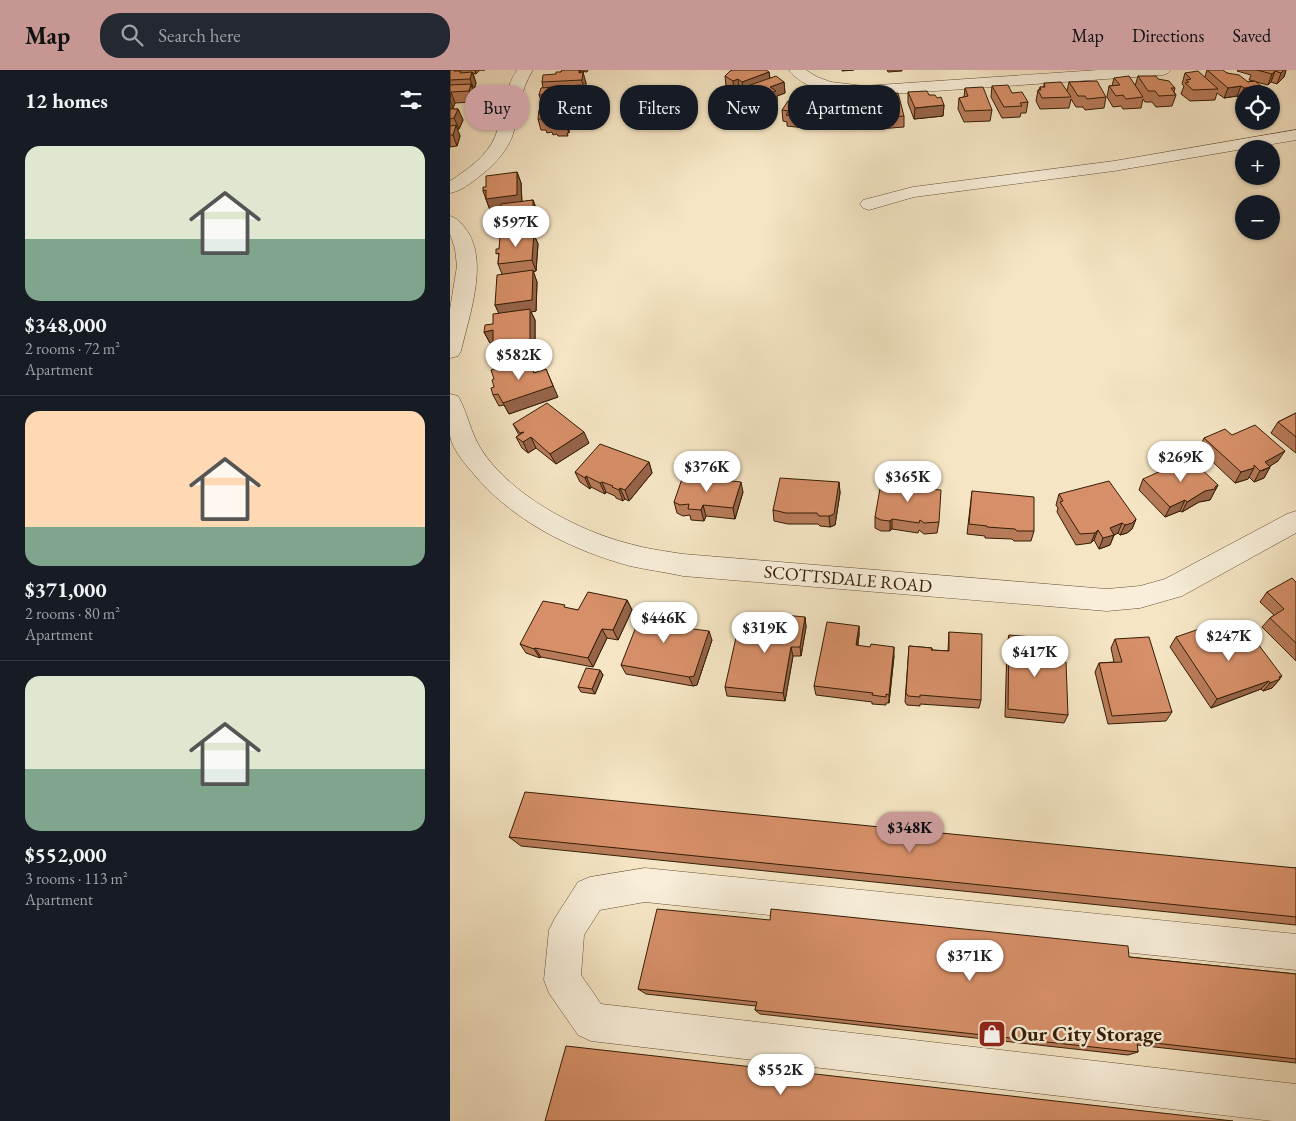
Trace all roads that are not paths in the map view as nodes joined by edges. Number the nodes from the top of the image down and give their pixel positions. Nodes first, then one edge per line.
1 (525, 70) edge
2 (797, 70) edge
3 (1163, 70) edge
4 (1073, 73) edge
5 (1296, 134) edge
6 (450, 188) edge
7 (869, 204) dead end
8 (450, 222) edge
9 (450, 351) edge
10 (450, 402) edge
11 (1296, 521) edge
12 (1296, 952) edge
13 (1296, 1104) edge

1 - 6 street
2 - 4 street
3 - 4 street
5 - 7 street
8 - 9 street
10 - 11 street, SCOTTSDALE ROAD
12 - 13 street

